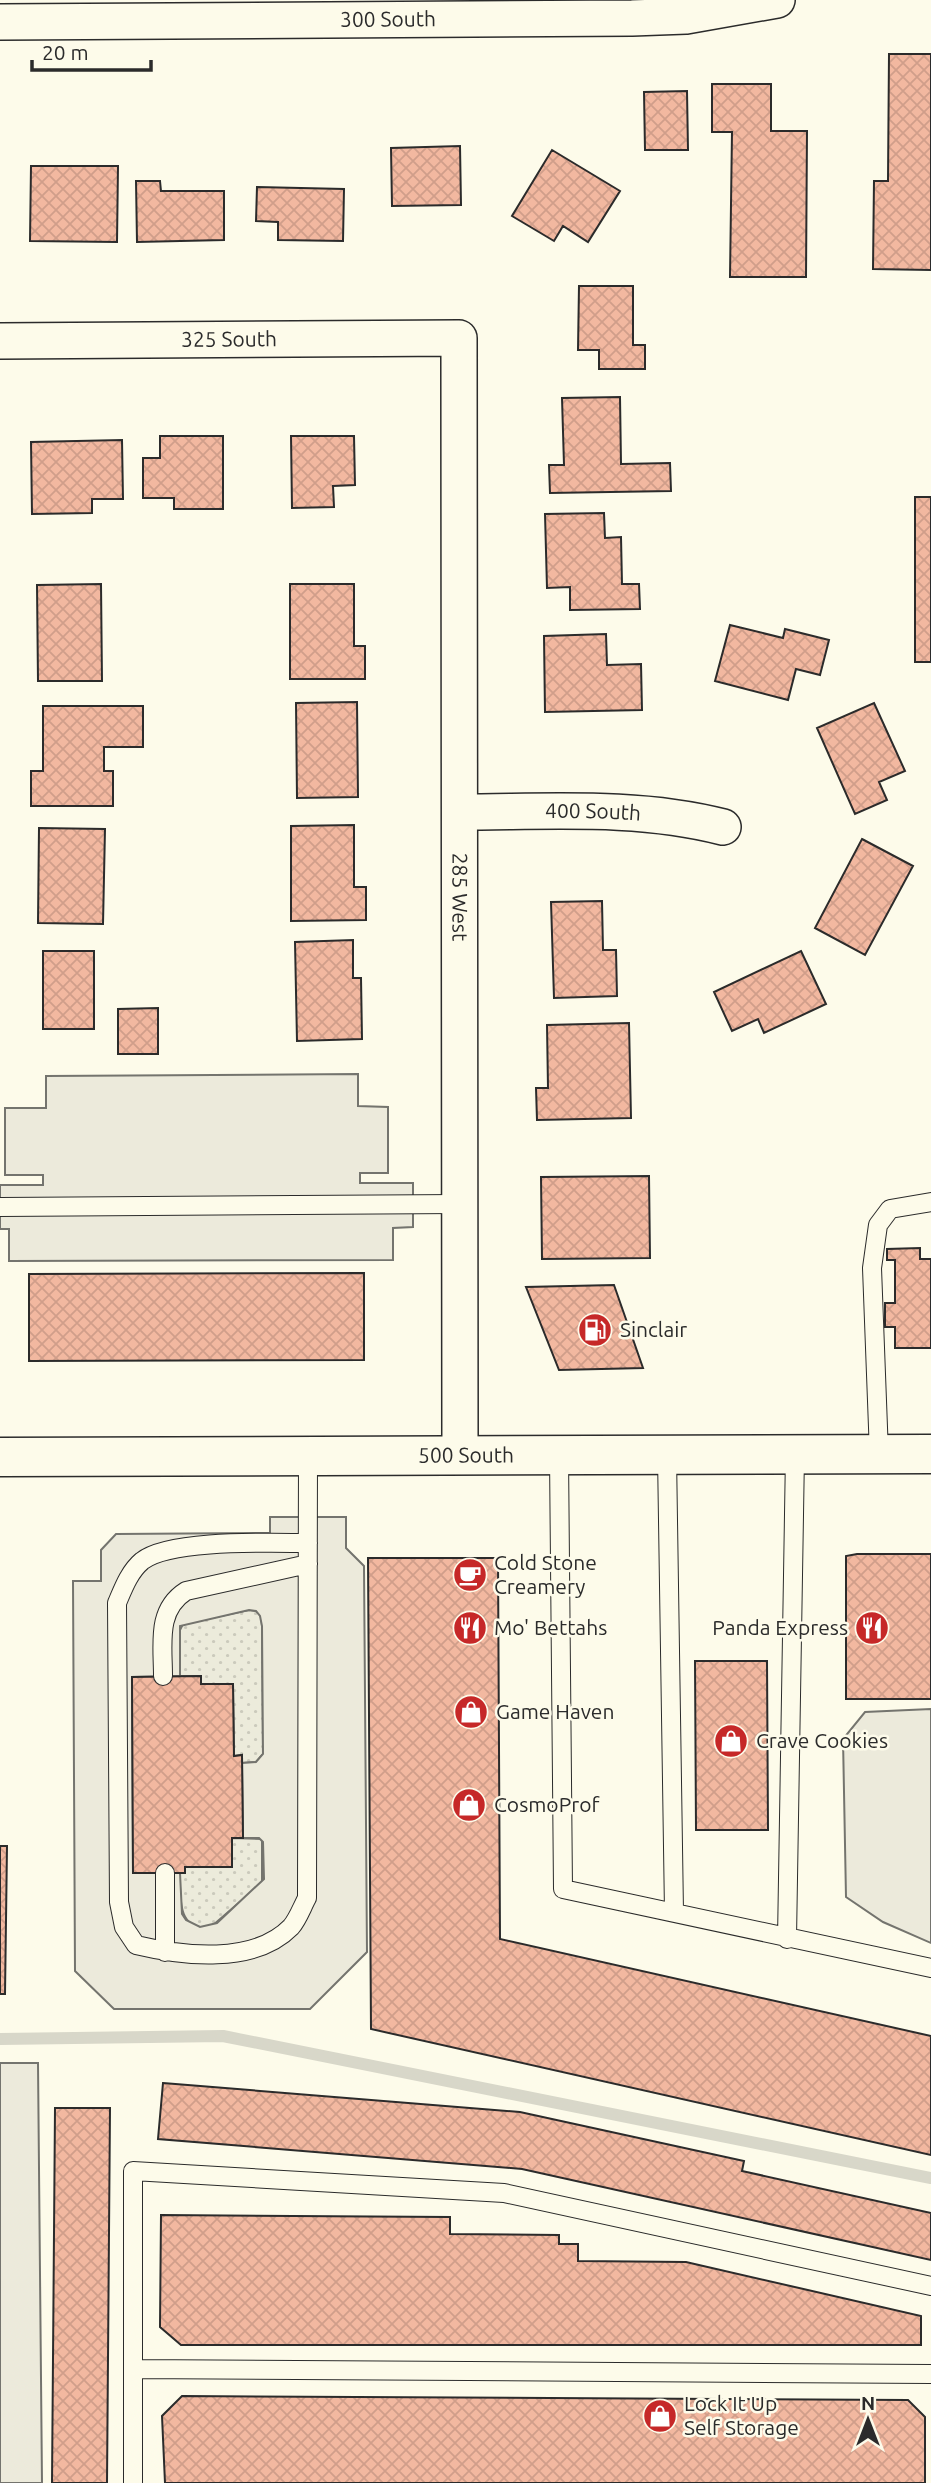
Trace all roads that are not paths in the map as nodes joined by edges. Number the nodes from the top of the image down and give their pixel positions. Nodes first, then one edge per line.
1 (777, 0) edge
2 (0, 22) edge
3 (460, 338) joint
4 (0, 341) edge
5 (460, 812) junction
6 (723, 827) dead end
7 (931, 1202) edge
8 (460, 1204) junction
9 (0, 1208) edge
10 (795, 1454) junction
11 (879, 1454) junction
12 (931, 1454) edge
13 (460, 1455) junction
14 (559, 1455) junction
15 (667, 1455) junction
16 (308, 1456) junction
17 (0, 1457) edge
18 (308, 1543) junction
19 (308, 1564) junction
20 (163, 1676) dead end
21 (165, 1873) dead end
22 (674, 1912) junction
23 (787, 1939) junction
24 (165, 1952) junction
25 (931, 1968) edge
26 (931, 2287) edge
27 (133, 2369) junction
28 (931, 2374) edge
29 (133, 2483) edge

1 - 2 street, 300 South
3 - 4 street, 325 South
3 - 5 street, 285 West
5 - 6 street, 400 South
5 - 8 street, 285 West
7 - 11 lane
8 - 9 lane
8 - 13 street, 285 West
10 - 11 main road, 500 South
10 - 15 main road, 500 South
10 - 23 lane
11 - 12 main road, 500 South
13 - 14 main road, 500 South
13 - 16 main road, 500 South
14 - 15 main road, 500 South
14 - 22 lane
15 - 22 lane
16 - 17 main road, 500 South
16 - 18 lane
18 - 19 lane
18 - 24 lane
19 - 20 lane
19 - 24 lane
21 - 24 lane
22 - 23 lane
23 - 25 lane
26 - 27 lane
27 - 28 lane
27 - 29 lane

